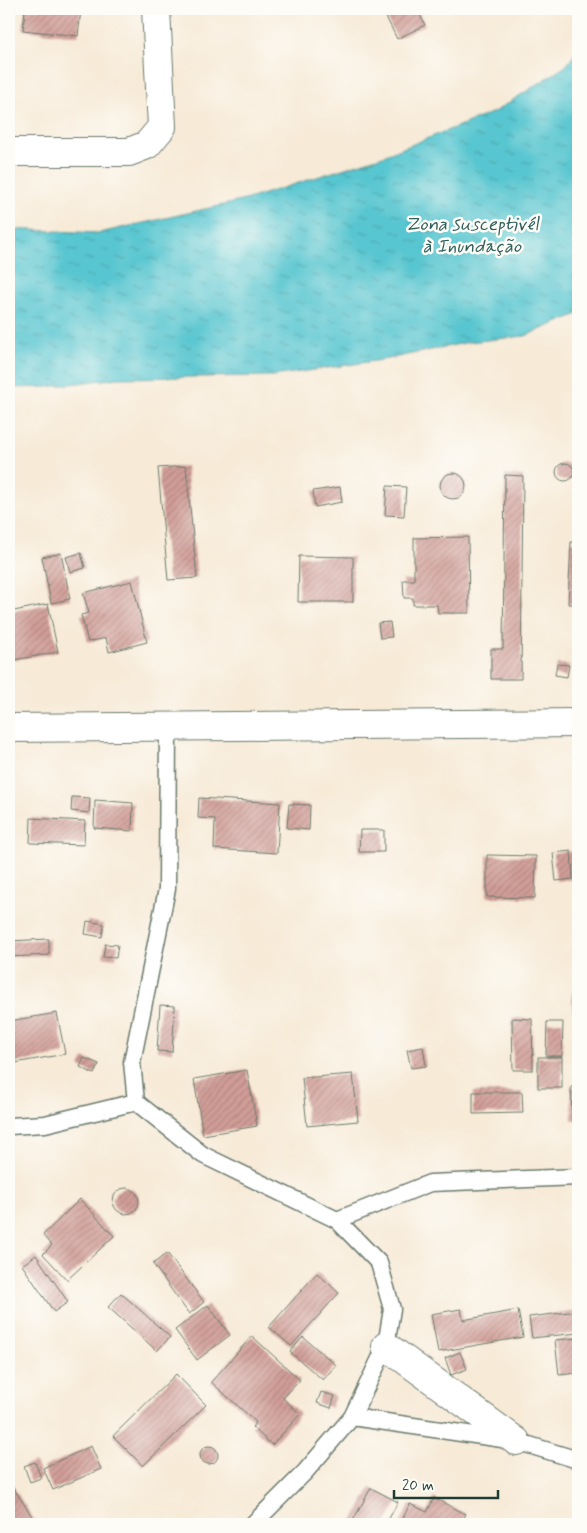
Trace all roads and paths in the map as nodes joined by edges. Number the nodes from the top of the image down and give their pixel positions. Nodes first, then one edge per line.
1 (156, 9) edge
2 (9, 152) edge
3 (578, 722) edge
4 (168, 727) junction
5 (9, 728) edge
6 (136, 1102) junction
7 (9, 1126) edge
8 (578, 1177) edge
9 (337, 1220) junction
10 (386, 1346) junction
11 (352, 1417) junction
12 (516, 1441) junction
13 (578, 1460) edge
14 (253, 1524) edge

1 - 2 main road
3 - 4 main road
4 - 5 main road
4 - 6 lane
6 - 7 lane
6 - 9 lane
8 - 9 lane
9 - 10 lane
10 - 11 lane
10 - 12 main road
11 - 12 lane
11 - 14 lane
12 - 13 lane

